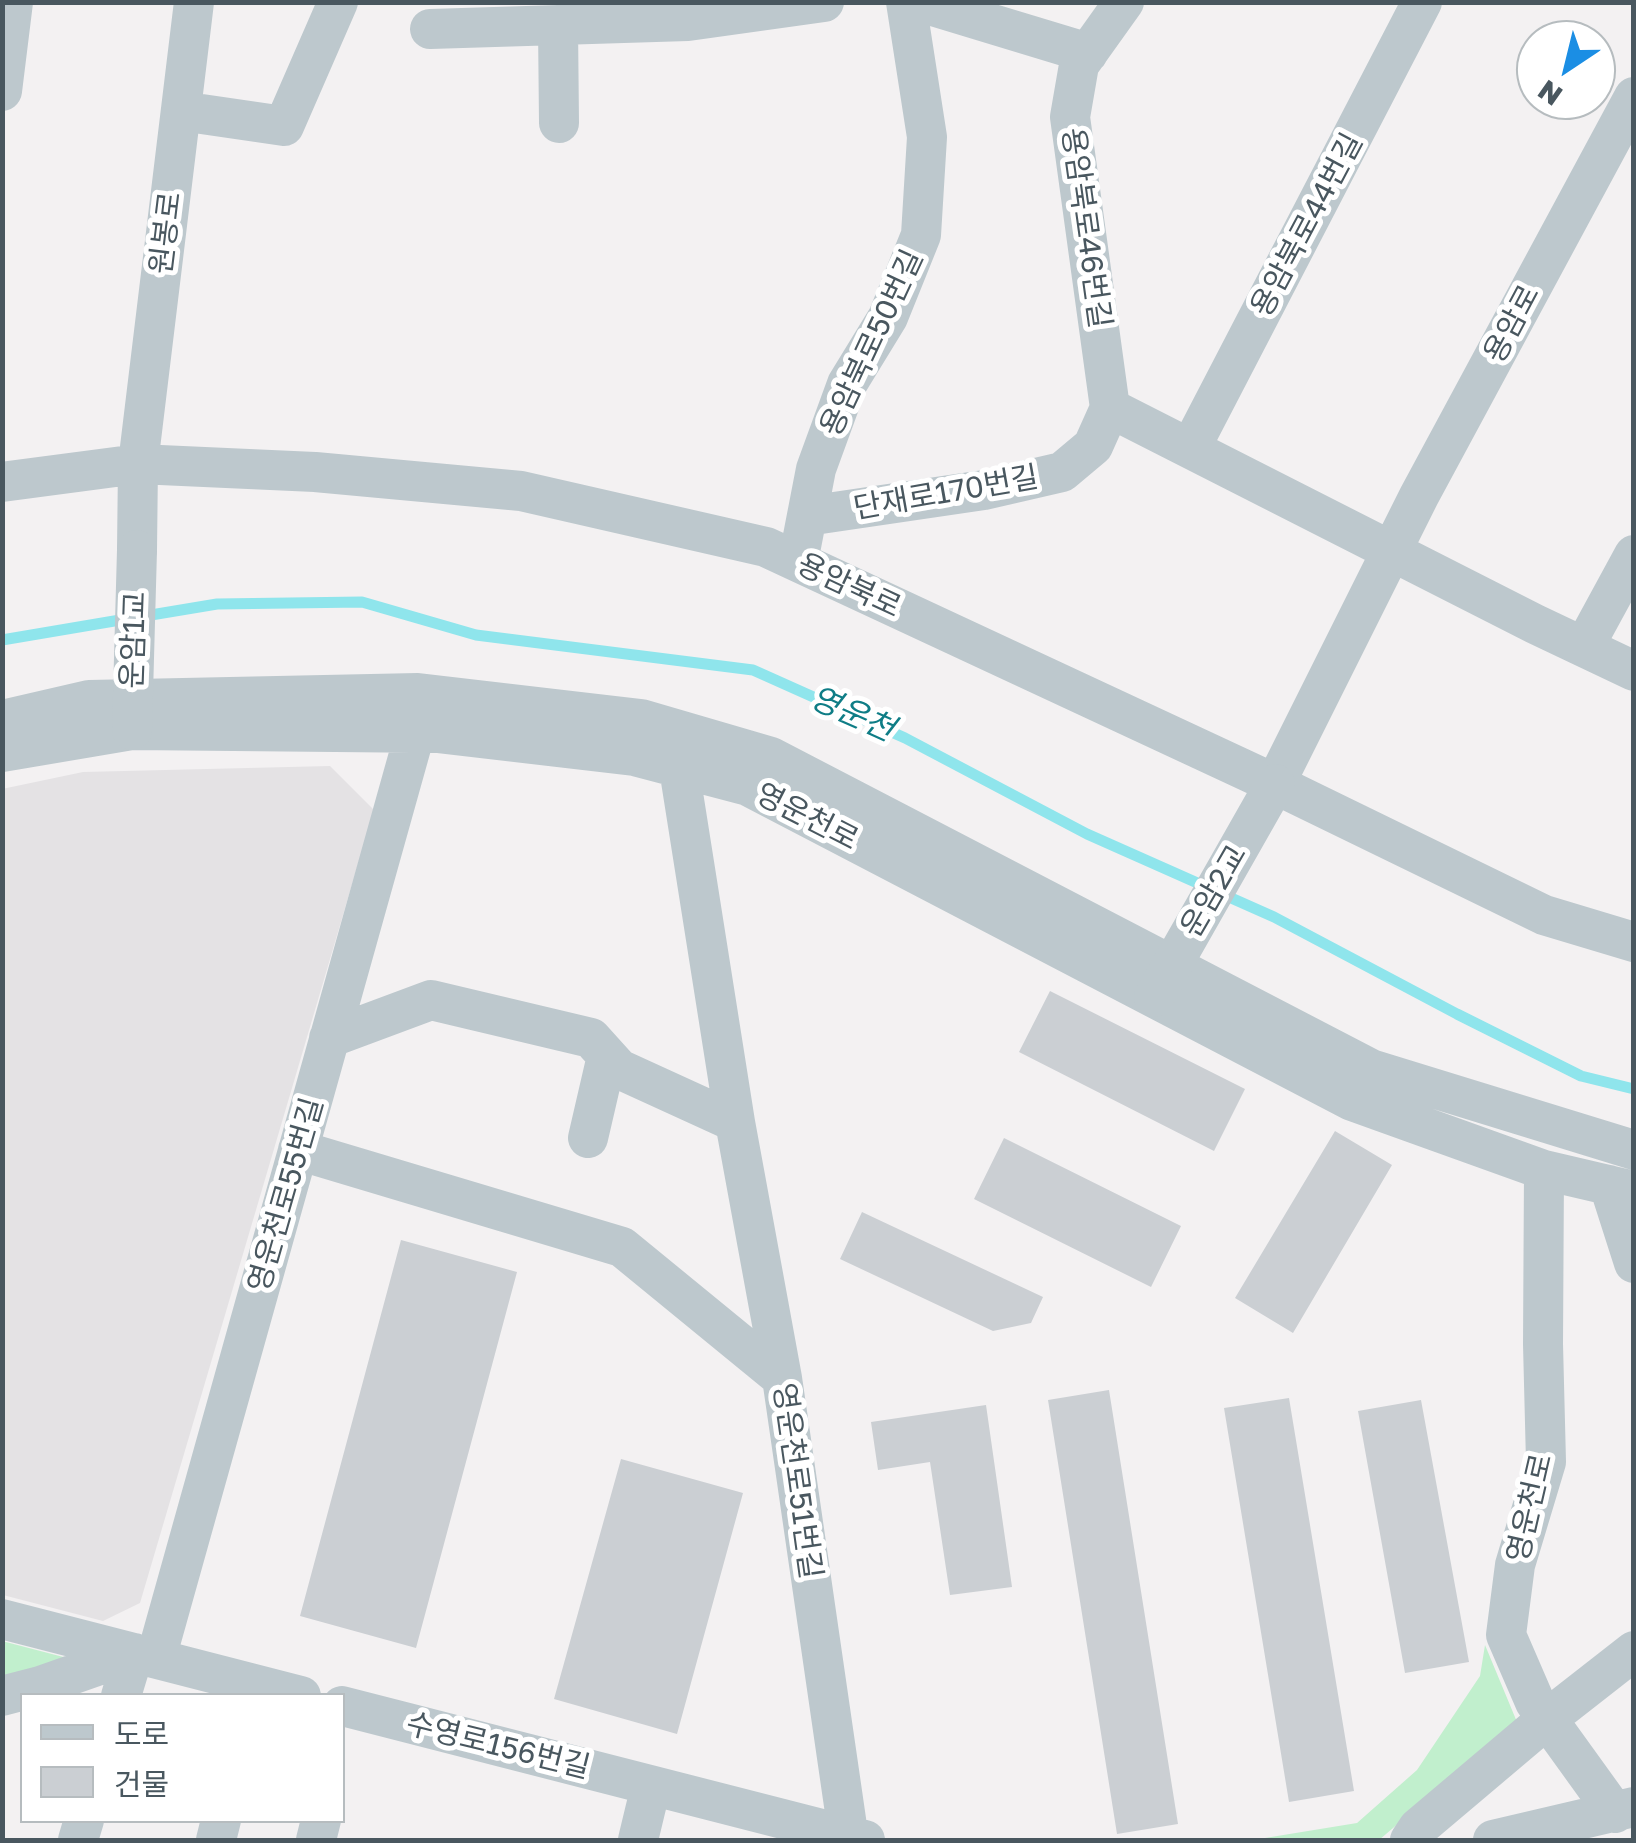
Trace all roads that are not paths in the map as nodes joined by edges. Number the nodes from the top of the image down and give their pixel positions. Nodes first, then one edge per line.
1 (13, 2) edge
2 (194, 2) edge
3 (338, 2) edge
4 (824, 2) edge
5 (906, 2) edge
6 (920, 2) edge
7 (1124, 2) edge
8 (1422, 2) edge
9 (558, 25) junction
10 (430, 29) dead end
11 (1088, 53) junction
12 (2, 91) edge
13 (1634, 98) edge
14 (181, 111) junction
15 (559, 124) dead end
16 (1110, 408) junction
17 (1191, 448) junction
18 (138, 464) junction
19 (2, 482) edge
20 (807, 516) junction
21 (137, 550) joint
22 (1392, 552) junction
23 (1634, 555) edge
24 (798, 562) junction
25 (1584, 647) junction
26 (1634, 670) edge
27 (2, 720) edge
28 (132, 730) junction
29 (415, 732) junction
30 (2, 752) edge
31 (679, 768) junction
32 (1275, 784) junction
33 (1634, 942) edge
34 (1154, 997) junction
35 (330, 1038) junction
36 (607, 1056) junction
37 (735, 1122) junction
38 (588, 1138) dead end
39 (298, 1150) junction
40 (1634, 1150) edge
41 (1544, 1170) junction
42 (1621, 1188) edge
43 (1634, 1263) edge
44 (782, 1378) junction
45 (2, 1619) edge
46 (1634, 1651) edge
47 (145, 1655) junction
48 (250, 1689) edge
49 (124, 1693) edge
50 (279, 1693) edge
51 (2, 1696) edge
52 (345, 1711) edge
53 (1546, 1718) junction
54 (651, 1786) junction
55 (1624, 1810) edge
56 (1521, 1838) edge
57 (854, 1839) edge
58 (638, 1840) edge
59 (1410, 1840) edge

1 - 12 street
2 - 14 street, 원봉로
3 - 14 street
4 - 9 street
5 - 20 street, 용암북로50번길
6 - 11 street
7 - 11 street, 용암북로46번길
8 - 17 street, 용암북로44번길
9 - 10 street
9 - 15 street
11 - 16 street, 용암북로46번길
13 - 22 street, 용암로
14 - 18 street, 원봉로
16 - 17 street
16 - 20 street, 단재로170번길
17 - 22 street
18 - 19 street, 용암북로
18 - 21 street, 원봉로
18 - 24 street, 용암북로
20 - 24 street, 용암북로50번길
21 - 28 street, 운암1교, bridge
22 - 25 street
22 - 32 street, 용암로
23 - 25 street
24 - 32 street, 용암북로
25 - 26 street
27 - 40 street
28 - 29 street, 영운천로
28 - 30 street, 영운천로
29 - 31 street, 영운천로
29 - 35 street, 영운천로55번길
31 - 34 street, 영운천로
31 - 37 street, 영운천로51번길
32 - 33 street, 용암북로
32 - 34 street, 운암2교, bridge
34 - 41 street, 영운천로
35 - 36 street
35 - 39 street, 영운천로55번길
36 - 37 street
36 - 38 street
37 - 44 street, 영운천로51번길
39 - 44 street
39 - 47 street, 영운천로55번길
41 - 42 street, 영운천로
41 - 53 street, 영운천로
42 - 43 street
44 - 57 street, 영운천로51번길
45 - 47 street
46 - 53 street
47 - 48 street
47 - 49 street, 영운천로55번길
47 - 51 street
48 - 50 street
52 - 54 street, 수영로156번길
53 - 55 street, 영운천로
53 - 59 street
54 - 57 street, 수영로156번길
54 - 58 street
55 - 56 street

